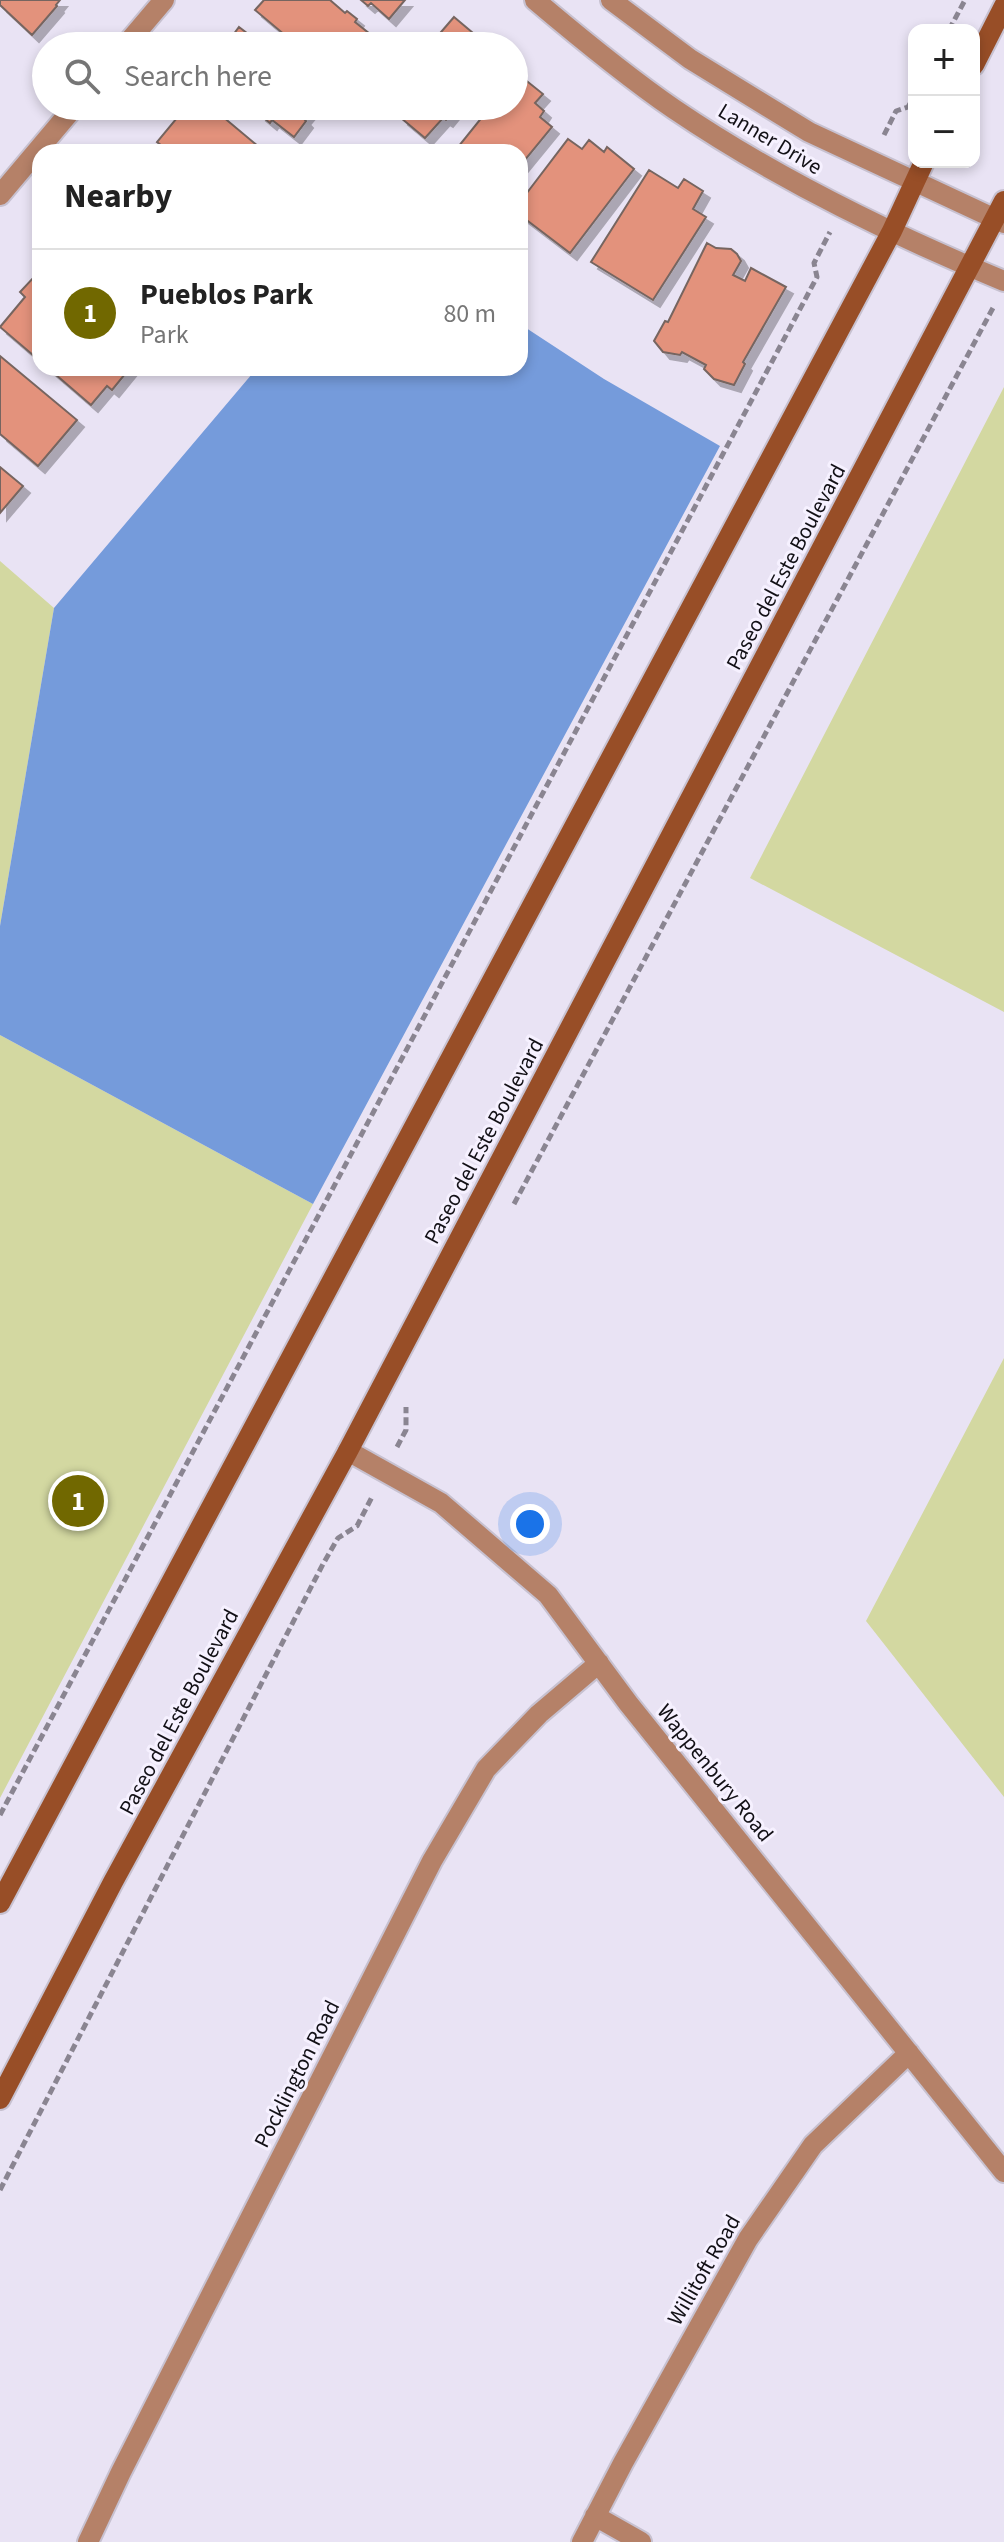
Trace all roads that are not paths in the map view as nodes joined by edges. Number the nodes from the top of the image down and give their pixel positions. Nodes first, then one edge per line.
1 (164, 0) edge
2 (535, 0) edge
3 (611, 0) edge
4 (1004, 6) edge
5 (137, 32) edge
6 (980, 53) edge
7 (63, 120) edge
8 (43, 144) edge
9 (32, 157) edge
10 (921, 168) edge
11 (914, 182) junction
12 (0, 195) edge
13 (1001, 214) edge
14 (892, 231) junction
15 (971, 268) junction
16 (1004, 281) edge
17 (348, 1451) junction
18 (599, 1663) junction
19 (0, 1903) edge
20 (909, 2053) junction
21 (0, 2099) edge
22 (1004, 2172) edge
23 (595, 2516) junction
24 (88, 2542) edge
25 (582, 2542) edge
26 (641, 2542) edge

1 - 5 street
2 - 14 street, Lanner Drive
3 - 11 street, Lanner Drive
4 - 6 main road
7 - 8 street
9 - 12 street
10 - 11 main road
11 - 13 street, Lanner Drive
11 - 14 main road
13 - 15 main road, Paseo del Este Boulevard
14 - 15 street, Lanner Drive
14 - 19 main road
15 - 16 street, Lanner Drive
15 - 17 main road, Paseo del Este Boulevard
17 - 18 street, Wappenbury Road
17 - 21 main road, Paseo del Este Boulevard
18 - 20 street, Wappenbury Road
18 - 24 street, Pocklington Road
20 - 22 street, Wappenbury Road
20 - 23 street, Willitoft Road
23 - 25 street, Willitoft Road
23 - 26 street

